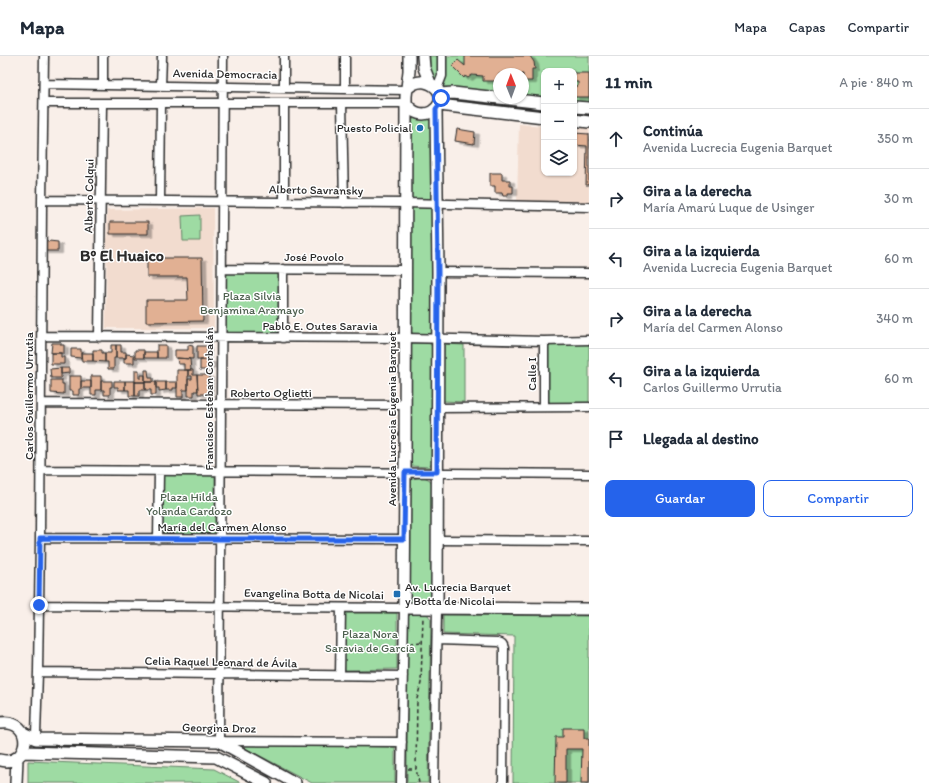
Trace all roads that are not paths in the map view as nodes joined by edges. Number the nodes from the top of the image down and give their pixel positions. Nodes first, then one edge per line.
1 (44, 56) edge
2 (103, 56) edge
3 (162, 56) edge
4 (223, 56) edge
5 (284, 56) edge
6 (345, 56) edge
7 (409, 56) edge
8 (423, 56) edge
9 (442, 56) edge
10 (44, 84) junction
11 (103, 85) junction
12 (161, 86) junction
13 (223, 87) junction
14 (284, 88) junction
15 (345, 89) junction
16 (406, 90) junction
17 (436, 96) junction
18 (44, 103) junction
19 (102, 103) junction
20 (161, 103) junction
21 (223, 103) junction
22 (284, 103) junction
23 (342, 103) junction
24 (406, 103) junction
25 (541, 103) edge
26 (577, 107) edge
27 (589, 108) edge
28 (541, 116) edge
29 (577, 120) edge
30 (589, 122) edge
31 (42, 200) junction
32 (102, 200) junction
33 (160, 201) junction
34 (222, 202) junction
35 (284, 202) junction
36 (344, 203) junction
37 (405, 203) junction
38 (438, 204) junction
39 (589, 207) edge
40 (222, 269) junction
41 (282, 269) junction
42 (405, 270) junction
43 (438, 272) junction
44 (589, 273) edge
45 (42, 336) junction
46 (99, 337) junction
47 (221, 338) junction
48 (283, 338) junction
49 (405, 338) junction
50 (438, 339) junction
51 (589, 340) edge
52 (544, 341) junction
53 (41, 403) junction
54 (221, 405) junction
55 (405, 405) junction
56 (544, 407) junction
57 (589, 407) edge
58 (437, 408) junction
59 (41, 470) junction
60 (221, 471) junction
61 (159, 472) junction
62 (405, 472) junction
63 (437, 472) junction
64 (589, 474) edge
65 (40, 538) junction
66 (158, 539) junction
67 (220, 539) junction
68 (404, 539) junction
69 (437, 540) junction
70 (589, 541) edge
71 (39, 605) junction
72 (220, 606) junction
73 (341, 608) junction
74 (404, 608) junction
75 (437, 608) junction
76 (589, 609) edge
77 (437, 640) junction
78 (38, 672) junction
79 (220, 674) junction
80 (340, 675) junction
81 (403, 676) junction
82 (0, 723) edge
83 (23, 733) junction
84 (36, 737) junction
85 (219, 741) junction
86 (402, 742) junction
87 (20, 755) junction
88 (0, 760) edge
89 (16, 783) edge
90 (266, 783) edge
91 (295, 783) edge
92 (401, 783) edge
93 (434, 783) edge
94 (503, 783) edge

1 - 10 street, Carlos Guillermo Urrutia
2 - 11 street
3 - 12 street
4 - 13 street, Francisco Esteban Corbalán
5 - 14 street
6 - 15 street
7 - 16 street, Avenida Lucrecia Eugenia Barquet
8 - 17 street
9 - 17 street
10 - 11 street, Avenida Democracia
10 - 18 street, Carlos Guillermo Urrutia
11 - 12 street, Avenida Democracia
12 - 13 street, Avenida Democracia
13 - 14 street, Avenida Democracia
13 - 21 street, Francisco Esteban Corbalán
14 - 15 street, Avenida Democracia
15 - 16 street, Avenida Democracia
16 - 17 street
16 - 24 street, Avenida Lucrecia Eugenia Barquet
17 - 24 street
17 - 25 street
17 - 28 street
17 - 38 street
18 - 19 street
18 - 31 street, Carlos Guillermo Urrutia
19 - 20 street
19 - 32 street, Alberto Colqui
20 - 21 street
20 - 33 street
21 - 22 street
21 - 34 street, Francisco Esteban Corbalán
22 - 23 street
22 - 35 street
23 - 24 street
23 - 36 street
24 - 37 street, Avenida Lucrecia Eugenia Barquet
26 - 27 street
29 - 30 street
31 - 32 street, Alberto Savransky
31 - 45 street, Carlos Guillermo Urrutia
32 - 33 street, Alberto Savransky
32 - 46 street, Alberto Colqui
33 - 34 street, Alberto Savransky
34 - 35 street, Alberto Savransky
34 - 40 street, Francisco Esteban Corbalán
35 - 36 street, Alberto Savransky
36 - 37 street, Alberto Savransky
37 - 38 street, Alberto Savransky
37 - 42 street, Avenida Lucrecia Eugenia Barquet
38 - 39 street, Alberto Savransky
38 - 43 street
40 - 41 street, José Povolo
40 - 47 street, Francisco Esteban Corbalán
41 - 42 street, José Povolo
41 - 48 street
42 - 49 street, Avenida Lucrecia Eugenia Barquet
43 - 44 street
43 - 50 street
45 - 46 street, Pablo E. Outes Saravia
45 - 53 street, Carlos Guillermo Urrutia
46 - 47 street, Pablo E. Outes Saravia
47 - 48 street, Pablo E. Outes Saravia
47 - 54 street, Francisco Esteban Corbalán
48 - 49 street, Pablo E. Outes Saravia
49 - 50 street, Pablo E. Outes Saravia
49 - 55 street, Avenida Lucrecia Eugenia Barquet
50 - 52 street, Pablo E. Outes Saravia
50 - 58 street
51 - 52 street, Pablo E. Outes Saravia
52 - 56 street, Calle I
53 - 54 street, Roberto Oglietti
53 - 59 street, Carlos Guillermo Urrutia
54 - 55 street, Roberto Oglietti
54 - 60 street, Francisco Esteban Corbalán
55 - 62 street, Avenida Lucrecia Eugenia Barquet
56 - 57 street
56 - 58 street
58 - 63 street
59 - 61 street
59 - 65 street, Carlos Guillermo Urrutia
60 - 61 street
60 - 62 street
60 - 67 street, Francisco Esteban Corbalán
61 - 66 street
62 - 63 street
62 - 68 street, Avenida Lucrecia Eugenia Barquet
63 - 64 street
63 - 69 street
65 - 66 street, María del Carmen Alonso
65 - 71 street, Carlos Guillermo Urrutia
66 - 67 street, María del Carmen Alonso
67 - 68 street, María del Carmen Alonso
67 - 72 street, Francisco Esteban Corbalán
68 - 74 street, Avenida Lucrecia Eugenia Barquet
69 - 70 street
69 - 75 street
71 - 72 street, Evangelina Botta de Nicolai
71 - 78 street, Carlos Guillermo Urrutia
72 - 73 street, Evangelina Botta de Nicolai
72 - 79 street, Francisco Esteban Corbalán
73 - 74 street, Evangelina Botta de Nicolai
73 - 80 street
74 - 75 street, Evangelina Botta de Nicolai
74 - 81 street, Avenida Lucrecia Eugenia Barquet
75 - 76 street, Evangelina Botta de Nicolai
75 - 77 street
77 - 93 street
77 - 94 street
78 - 79 street, Celia Raquel Leonard de Ávila
78 - 84 street, Carlos Guillermo Urrutia
79 - 80 street, Celia Raquel Leonard de Ávila
79 - 85 street, Francisco Esteban Corbalán
80 - 81 street, Celia Raquel Leonard de Ávila
81 - 86 street, Avenida Lucrecia Eugenia Barquet
82 - 83 street, Georgina Droz
83 - 84 street, Georgina Droz
83 - 87 street
84 - 85 street, Georgina Droz
85 - 86 street, Georgina Droz
85 - 91 street
86 - 92 street, Avenida Lucrecia Eugenia Barquet
87 - 88 street
87 - 89 street
87 - 90 street

